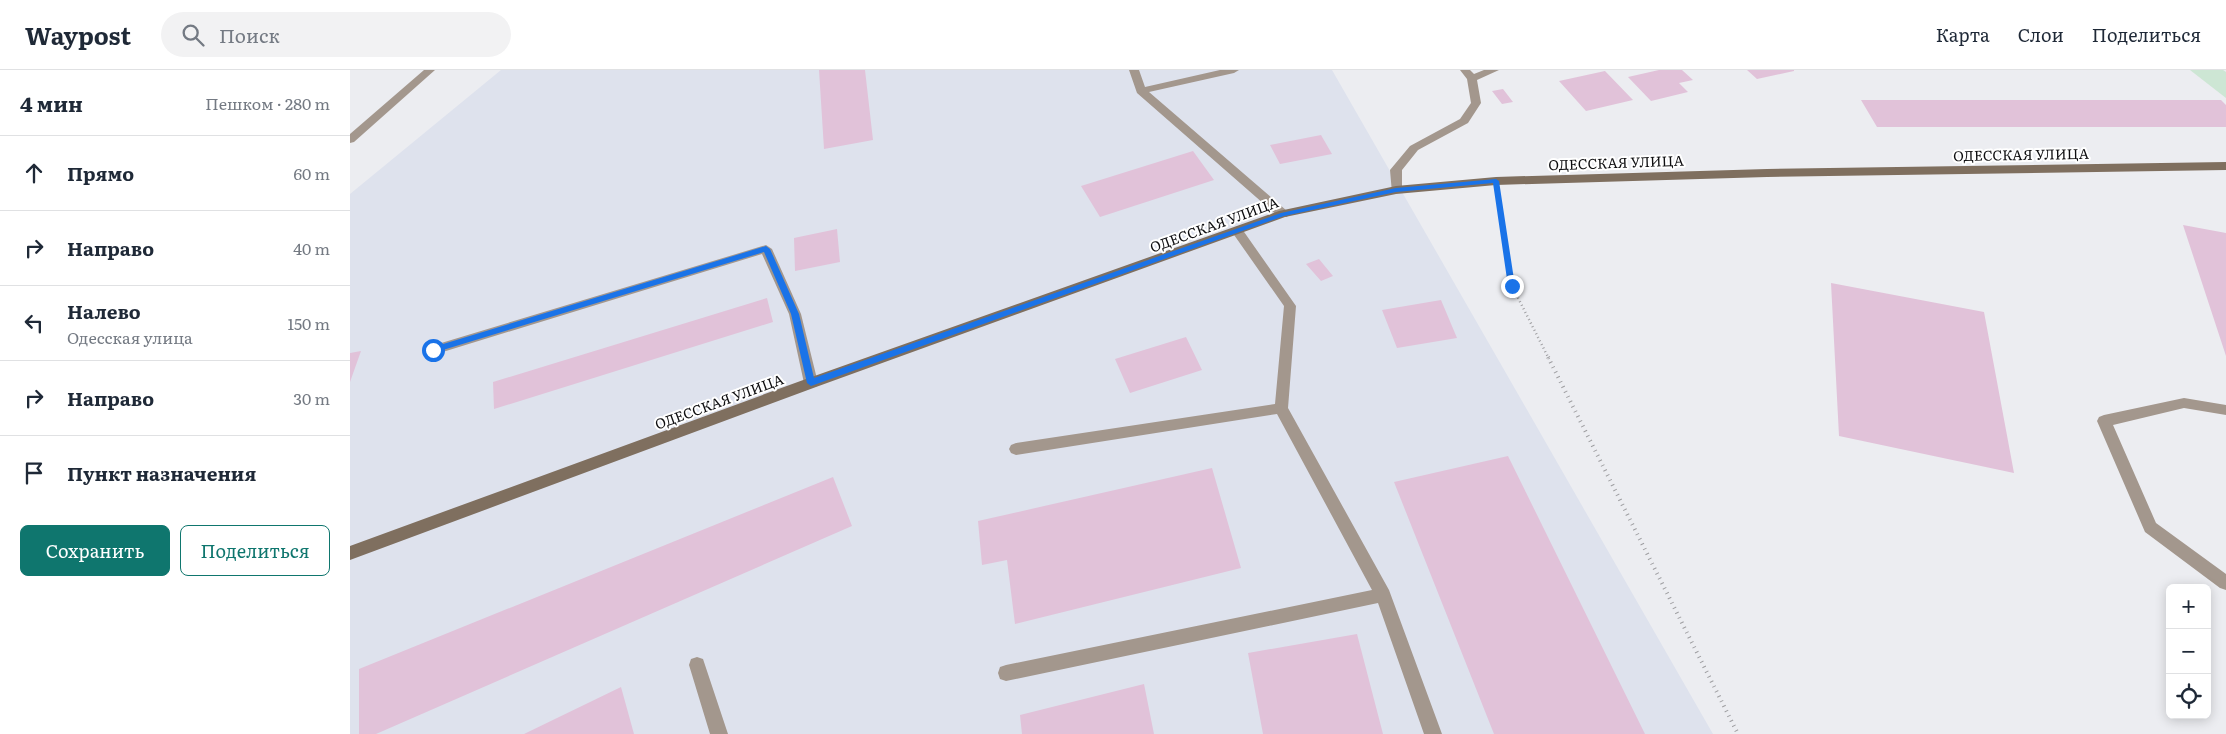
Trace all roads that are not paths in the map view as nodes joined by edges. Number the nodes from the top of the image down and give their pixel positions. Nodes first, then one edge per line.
1 (430, 70) edge
2 (1134, 70) edge
3 (1234, 70) edge
4 (1494, 70) edge
5 (1468, 74) edge
6 (1141, 91) junction
7 (350, 140) edge
8 (2226, 166) edge
9 (1396, 190) junction
10 (1283, 214) junction
11 (1238, 232) junction
12 (433, 350) dead end
13 (811, 383) junction
14 (1281, 408) junction
15 (2226, 410) edge
16 (1016, 449) dead end
17 (350, 554) edge
18 (2226, 583) edge
19 (1383, 595) junction
20 (697, 665) dead end
21 (1006, 673) dead end
22 (720, 734) edge
23 (1433, 734) edge

1 - 7 street
2 - 6 street
3 - 6 street
4 - 5 street
5 - 9 street
6 - 10 street
8 - 9 main road, ОДЕССКАЯ УЛИЦА
9 - 10 main road, ОДЕССКАЯ УЛИЦА
10 - 11 main road, ОДЕССКАЯ УЛИЦА
11 - 13 main road, ОДЕССКАЯ УЛИЦА
11 - 14 street
12 - 13 street
13 - 17 main road, ОДЕССКАЯ УЛИЦА
14 - 16 street
14 - 19 street
15 - 18 street
19 - 21 street
19 - 23 street
20 - 22 street

